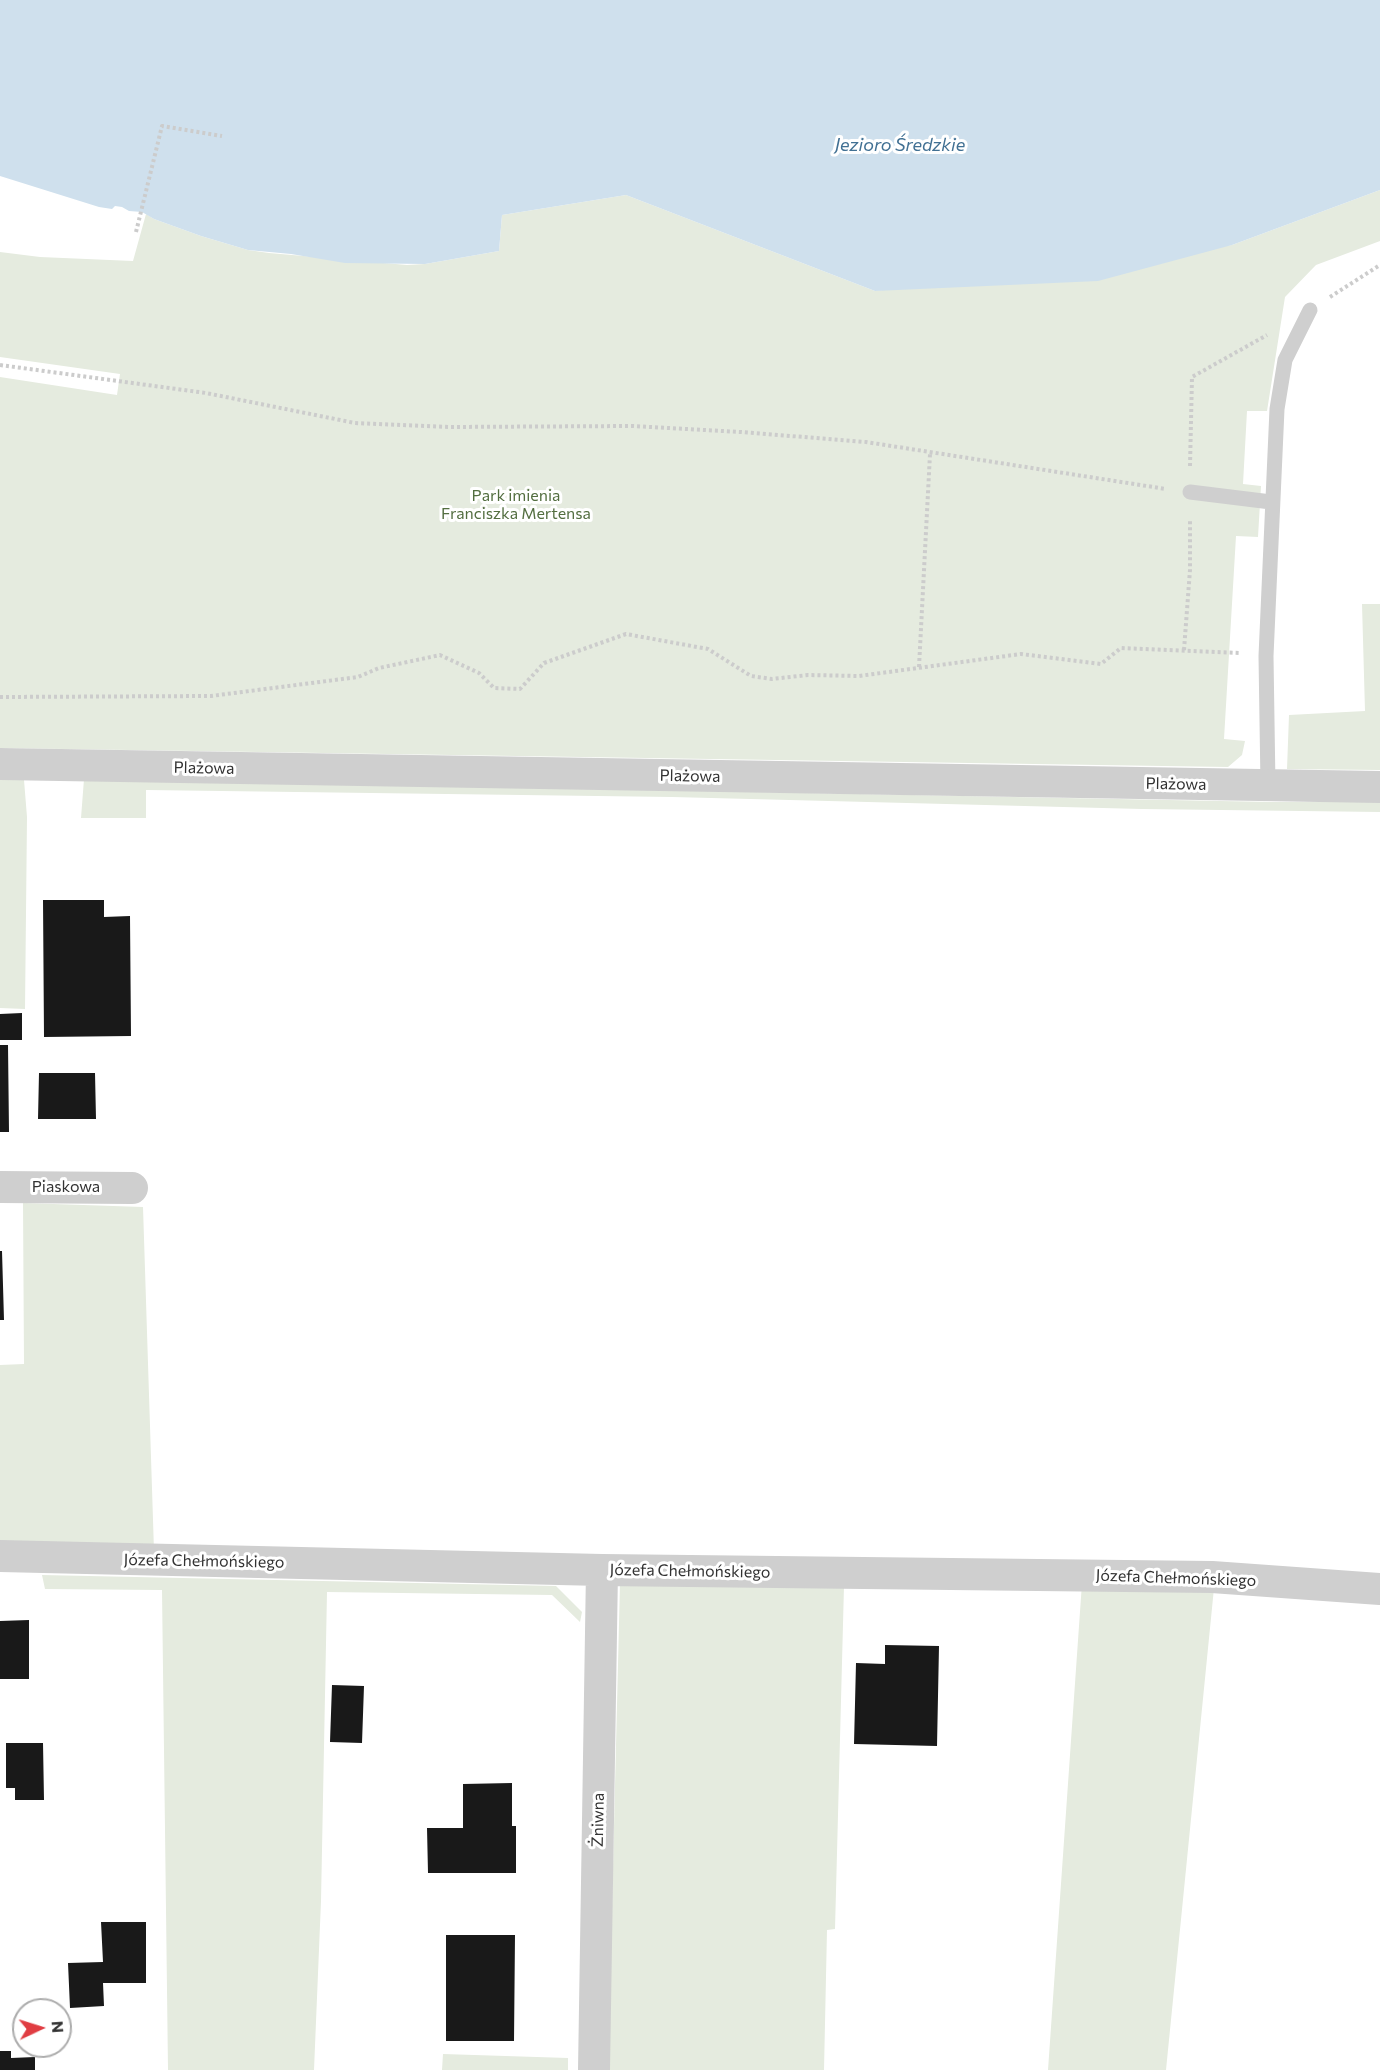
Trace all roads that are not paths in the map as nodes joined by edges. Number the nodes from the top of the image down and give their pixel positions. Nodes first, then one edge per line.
1 (1310, 310) road end
2 (1190, 492) road end
3 (1271, 502) junction
4 (0, 764) edge
5 (1268, 786) junction
6 (1380, 787) edge
7 (0, 1187) edge
8 (132, 1188) dead end
9 (0, 1556) edge
10 (602, 1570) junction
11 (1380, 1589) edge
12 (594, 2070) edge

1 - 3 lane
2 - 3 lane
3 - 5 lane
4 - 5 street, Plażowa
5 - 6 street, Plażowa
7 - 8 street, Piaskowa
9 - 10 street, Józefa Chełmońskiego
10 - 11 street, Józefa Chełmońskiego
10 - 12 street, Żniwna

